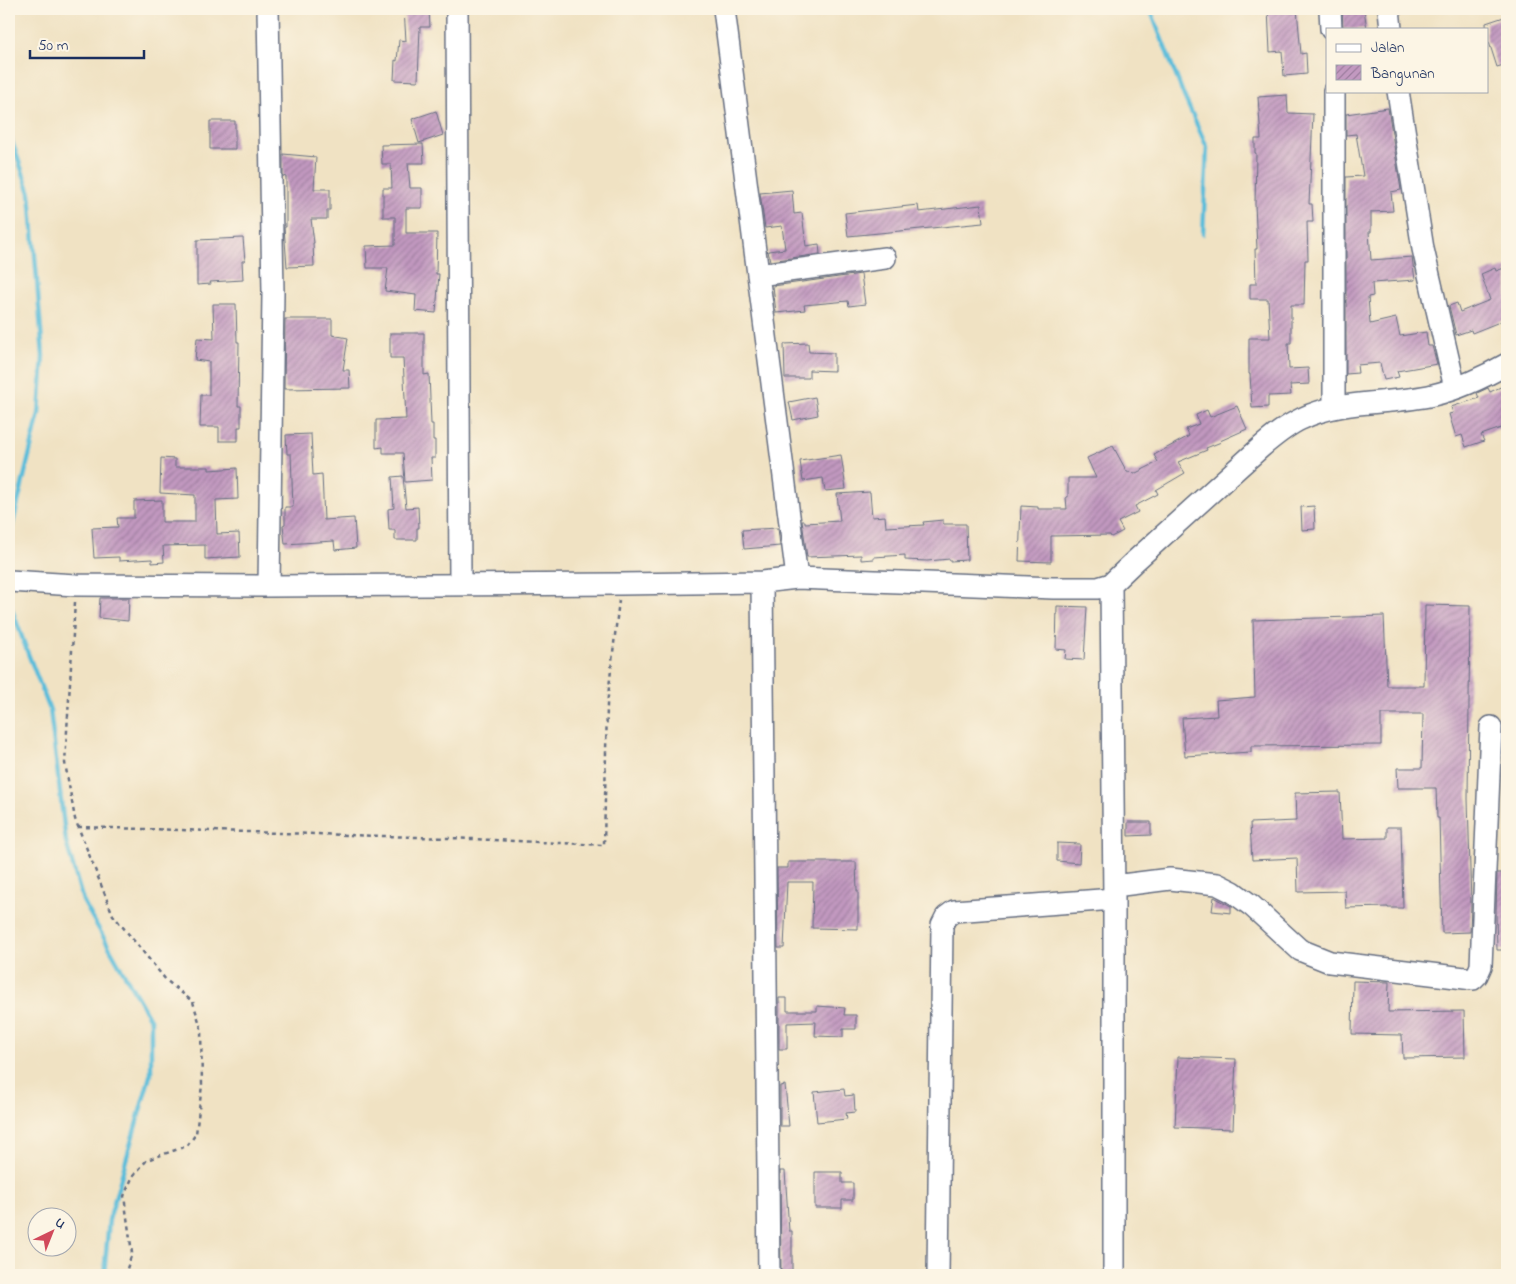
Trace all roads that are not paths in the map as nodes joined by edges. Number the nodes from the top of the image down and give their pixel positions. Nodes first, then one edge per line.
1 (268, 9) edge
2 (457, 9) edge
3 (724, 9) edge
4 (1330, 9) edge
5 (1389, 9) edge
6 (1330, 28) edge
7 (1391, 28) edge
8 (1334, 92) edge
9 (1398, 92) edge
10 (885, 258) dead end
11 (758, 275) junction
12 (1507, 364) edge
13 (1456, 388) junction
14 (1334, 408) junction
15 (798, 578) junction
16 (9, 581) edge
17 (762, 582) junction
18 (460, 584) junction
19 (1111, 584) junction
20 (269, 586) junction
21 (1491, 727) dead end
22 (1114, 892) junction
23 (769, 1275) edge
24 (938, 1275) edge
25 (1114, 1275) edge

1 - 20 street
2 - 18 street
3 - 11 street
4 - 6 street
5 - 7 street
8 - 14 street
9 - 13 street
10 - 11 street
11 - 15 street
12 - 13 street
13 - 14 street
14 - 19 street
15 - 17 street
15 - 19 street
16 - 20 street
17 - 18 street
17 - 23 street
18 - 20 street
19 - 22 street
21 - 22 street
22 - 24 street
22 - 25 street

